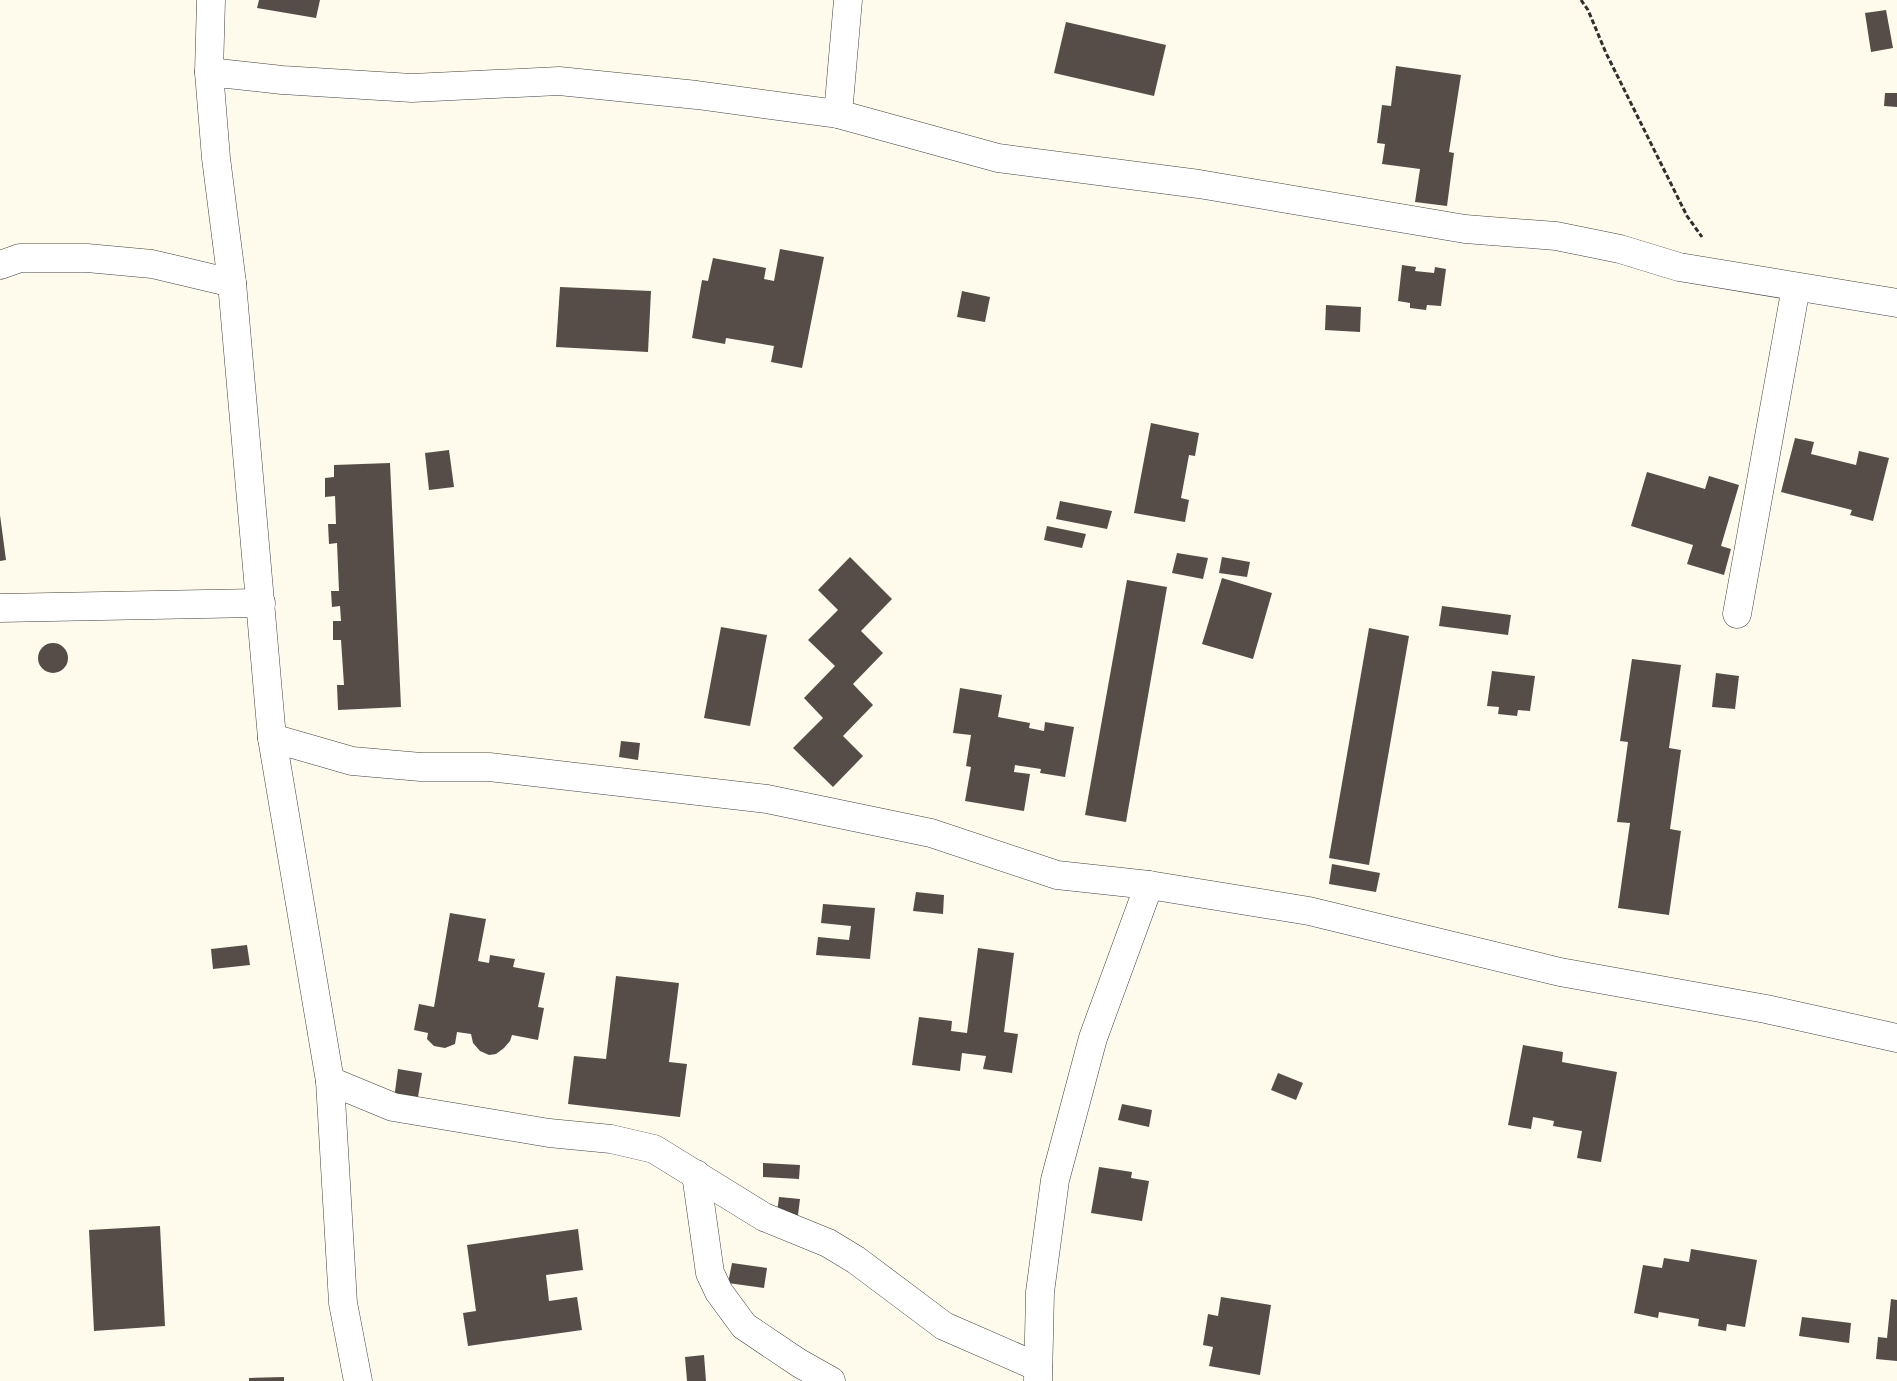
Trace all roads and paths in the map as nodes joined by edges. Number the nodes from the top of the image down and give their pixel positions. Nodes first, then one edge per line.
1 (211, 0) edge
2 (848, 0) edge
3 (1581, 0) edge
4 (209, 72) junction
5 (838, 114) junction
6 (0, 265) edge
7 (1729, 276) junction
8 (232, 283) junction
9 (1796, 287) junction
10 (1897, 303) edge
11 (261, 603) junction
12 (0, 608) edge
13 (1737, 614) dead end
14 (272, 738) junction
15 (1149, 885) junction
16 (1897, 1038) edge
17 (330, 1081) junction
18 (696, 1174) junction
19 (1038, 1374) edge
20 (358, 1381) edge
21 (832, 1381) edge

1 - 4 street
2 - 5 street
3 - 7 path
4 - 5 street
4 - 8 street
5 - 7 street
6 - 8 street
7 - 9 street
8 - 11 street
9 - 10 street
9 - 13 street
11 - 12 street
11 - 14 street
14 - 15 street
14 - 17 street
15 - 16 street
15 - 19 street
17 - 18 street
17 - 20 street
18 - 19 street
18 - 21 street

